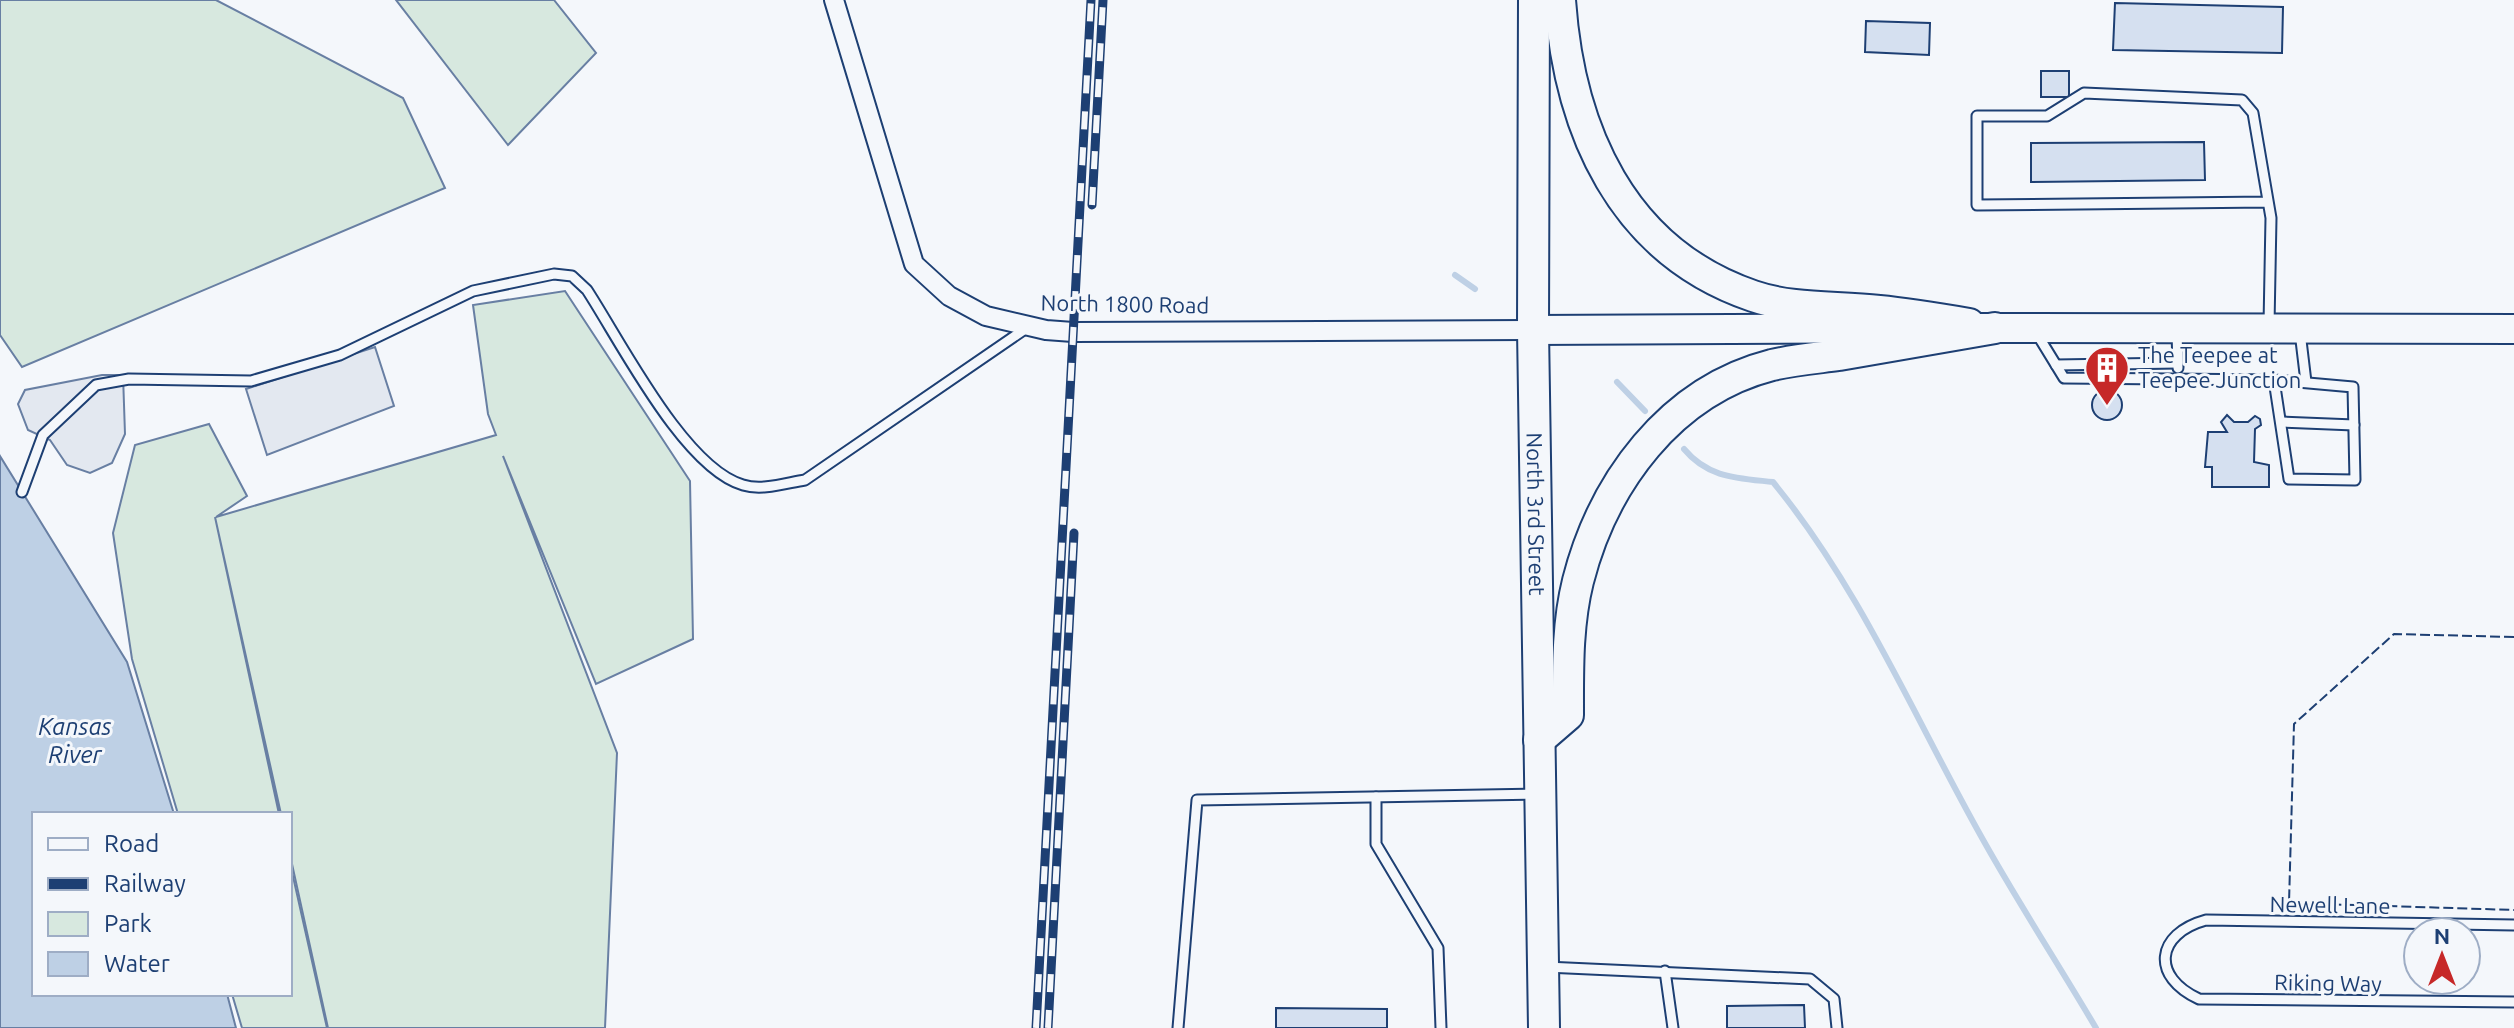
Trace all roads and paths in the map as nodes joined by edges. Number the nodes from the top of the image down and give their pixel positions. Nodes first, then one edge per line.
1 (834, 0) edge
2 (1534, 0) edge
3 (1560, 0) edge
4 (2268, 202) junction
5 (1028, 327) junction
6 (1995, 328) junction
7 (2033, 328) junction
8 (2177, 328) junction
9 (2269, 328) junction
10 (2300, 328) junction
11 (2514, 329) edge
12 (1533, 330) junction
13 (2177, 363) junction
14 (2056, 365) junction
15 (2178, 378) junction
16 (2274, 380) junction
17 (2306, 382) junction
18 (2282, 422) junction
19 (2354, 425) junction
20 (22, 492) dead end
21 (1539, 740) junction
22 (1540, 794) junction
23 (1376, 797) junction
24 (2514, 925) edge
25 (2166, 958) joint
26 (1542, 967) junction
27 (1665, 971) junction
28 (2514, 1002) edge
29 (1178, 1028) edge
30 (1441, 1028) edge
31 (1544, 1028) edge
32 (1673, 1028) edge
33 (1837, 1028) edge

1 - 5 street, North 1800 Road
2 - 12 highway, North 3rd Street
3 - 6 highway
4 - 4 lane
4 - 9 lane
5 - 12 street, North 1800 Road
5 - 20 lane
6 - 7 main road
6 - 12 main road
6 - 21 highway
7 - 8 main road
7 - 14 lane
8 - 9 main road
8 - 13 lane
9 - 10 main road
10 - 11 main road
10 - 17 lane
12 - 21 highway, North 3rd Street
13 - 14 lane
13 - 15 lane
14 - 15 lane
15 - 16 lane
16 - 17 lane
16 - 18 lane
17 - 19 lane
18 - 19 lane
18 - 19 lane
21 - 22 highway, North 3rd Street
22 - 23 lane
22 - 26 highway, North 3rd Street
23 - 29 lane
23 - 30 lane
24 - 25 lane, Newell Lane
25 - 28 lane, Riking Way
26 - 27 lane
26 - 31 highway, North 3rd Street
27 - 32 lane
27 - 33 lane

